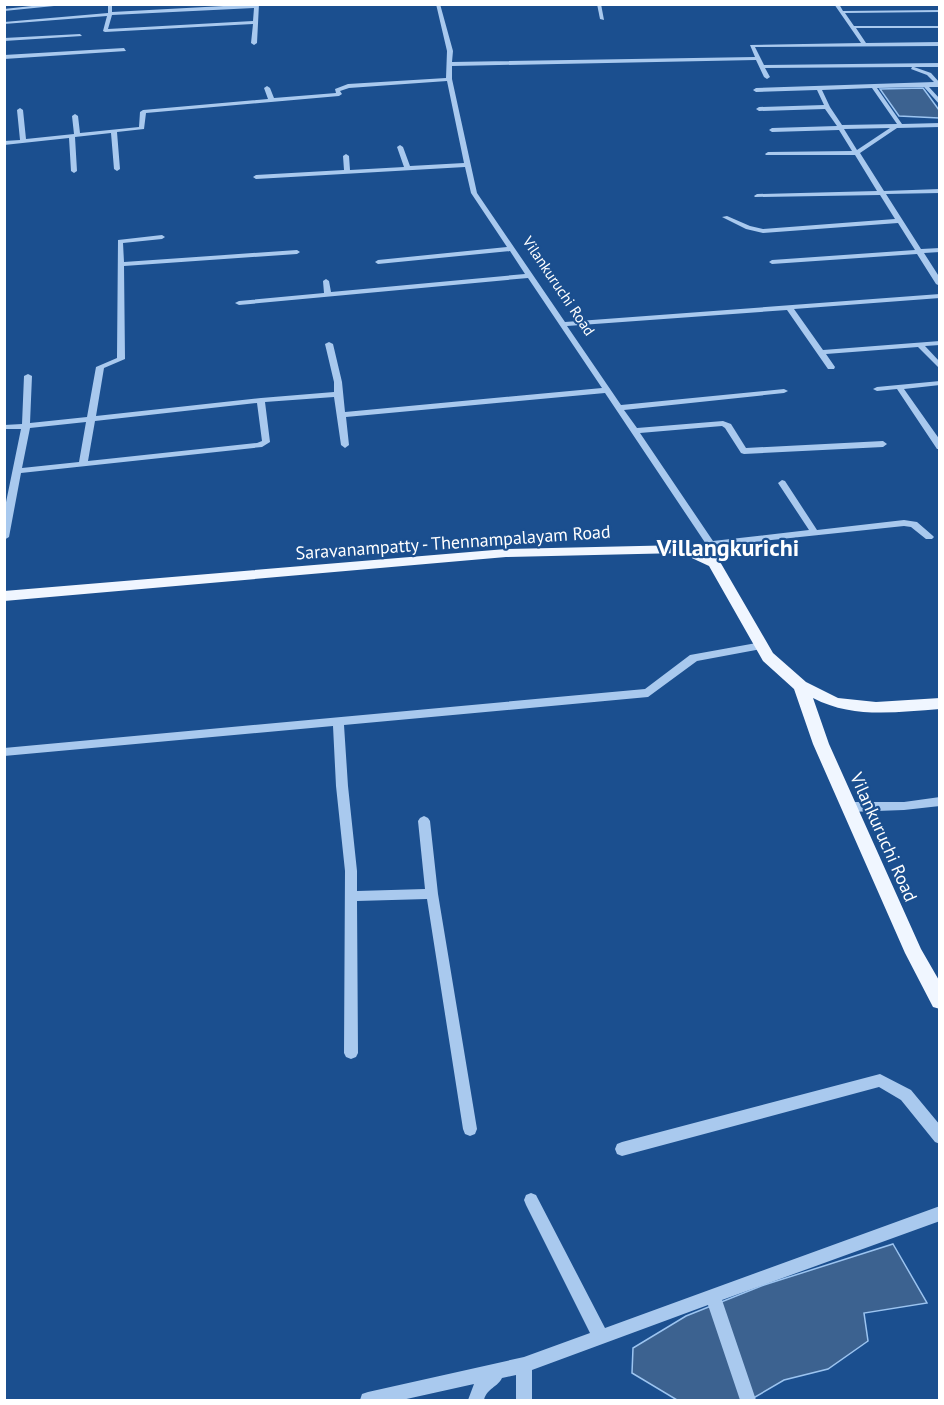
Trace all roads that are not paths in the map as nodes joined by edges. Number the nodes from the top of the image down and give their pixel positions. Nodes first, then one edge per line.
1 (72, 4) edge
2 (110, 4) edge
3 (438, 4) edge
4 (599, 4) edge
5 (836, 4) edge
6 (257, 5) edge
7 (40, 6) edge
8 (4, 10) edge
9 (939, 11) edge
10 (841, 12) junction
11 (110, 14) junction
12 (602, 19) dead end
13 (256, 22) junction
14 (4, 23) edge
15 (854, 27) junction
16 (939, 27) edge
17 (80, 35) dead end
18 (4, 40) edge
19 (254, 43) dead end
20 (864, 44) junction
21 (939, 44) edge
22 (124, 50) dead end
23 (4, 57) edge
24 (757, 58) junction
25 (451, 63) junction
26 (901, 65) junction
27 (939, 65) edge
28 (764, 66) junction
29 (767, 77) dead end
30 (449, 79) junction
31 (928, 85) junction
32 (939, 85) edge
33 (873, 86) junction
34 (267, 88) dead end
35 (819, 88) junction
36 (756, 90) dead end
37 (272, 100) junction
38 (939, 103) edge
39 (827, 107) junction
40 (759, 109) dead end
41 (20, 110) dead end
42 (75, 116) dead end
43 (899, 126) junction
44 (938, 127) edge
45 (841, 128) junction
46 (772, 130) dead end
47 (114, 131) junction
48 (75, 136) junction
49 (23, 141) junction
50 (4, 143) edge
51 (400, 147) dead end
52 (856, 153) junction
53 (768, 154) dead end
54 (345, 156) dead end
55 (468, 165) junction
56 (406, 168) junction
57 (117, 169) dead end
58 (74, 171) dead end
59 (347, 171) junction
60 (256, 177) dead end
61 (939, 191) edge
62 (881, 192) junction
63 (758, 196) dead end
64 (725, 217) dead end
65 (899, 221) junction
66 (162, 237) dead end
67 (512, 249) junction
68 (939, 250) edge
69 (918, 251) junction
70 (297, 252) dead end
71 (378, 262) dead end
72 (772, 262) dead end
73 (120, 264) junction
74 (530, 276) junction
75 (326, 281) dead end
76 (939, 284) edge
77 (328, 295) junction
78 (939, 296) edge
79 (239, 303) dead end
80 (788, 306) junction
81 (562, 324) junction
82 (939, 343) edge
83 (329, 344) dead end
84 (920, 345) junction
85 (820, 352) junction
86 (831, 367) dead end
87 (939, 367) edge
88 (28, 376) dead end
89 (939, 383) edge
90 (899, 387) junction
91 (877, 389) dead end
92 (606, 390) junction
93 (784, 391) dead end
94 (338, 394) junction
95 (261, 400) junction
96 (619, 408) junction
97 (342, 415) junction
98 (92, 419) junction
99 (4, 426) edge
100 (26, 426) junction
101 (634, 431) junction
102 (883, 444) dead end
103 (345, 445) dead end
104 (939, 447) edge
105 (83, 465) junction
106 (17, 474) junction
107 (4, 477) edge
108 (782, 483) dead end
109 (5, 532) edge
110 (815, 533) junction
111 (928, 537) dead end
112 (711, 544) junction
113 (714, 562) junction
114 (4, 596) edge
115 (762, 646) junction
116 (801, 686) junction
117 (939, 703) edge
118 (338, 721) junction
119 (4, 752) edge
120 (939, 801) edge
121 (849, 807) junction
122 (424, 821) dead end
123 (432, 894) junction
124 (351, 897) junction
125 (939, 1001) edge
126 (351, 1053) dead end
127 (470, 1129) dead end
128 (939, 1137) edge
129 (622, 1149) dead end
130 (531, 1200) dead end
131 (939, 1213) edge
132 (713, 1296) junction
133 (601, 1337) junction
134 (524, 1365) junction
135 (368, 1401) edge
136 (476, 1401) edge
137 (524, 1401) edge
138 (748, 1401) edge

1 - 7 street
2 - 11 street
3 - 25 street, Vilankuruchi Road
4 - 12 street
5 - 10 street
6 - 11 street
6 - 13 street
7 - 8 street
9 - 10 street
10 - 15 street
11 - 13 street
11 - 14 street
13 - 19 street
15 - 16 street
15 - 20 street
17 - 18 street
20 - 21 street
20 - 24 street
22 - 23 street
24 - 25 street
24 - 28 street
25 - 30 street, Vilankuruchi Road
26 - 27 street
26 - 28 street
26 - 31 street
28 - 29 street
30 - 37 street
30 - 55 street, Vilankuruchi Road
31 - 32 street
31 - 33 street
31 - 38 street
33 - 35 street
33 - 43 street
34 - 37 street
35 - 36 street
35 - 39 street
37 - 47 street
39 - 40 street
39 - 45 street
41 - 49 street
42 - 48 street
43 - 44 street
43 - 45 street
43 - 52 street
45 - 46 street
45 - 52 street
47 - 48 street
47 - 57 street
48 - 49 street
48 - 58 street
49 - 50 street
51 - 56 street
52 - 53 street
52 - 62 street
54 - 59 street
55 - 56 street
55 - 67 street, Vilankuruchi Road
56 - 59 street
59 - 60 street
61 - 62 street
62 - 63 street
62 - 65 street
64 - 65 street
65 - 69 street
66 - 73 street
67 - 71 street
67 - 74 street, Vilankuruchi Road
68 - 69 street
69 - 72 street
69 - 76 street
70 - 73 street
73 - 98 street
74 - 77 street
74 - 81 street, Vilankuruchi Road
75 - 77 street
77 - 79 street
78 - 80 street
80 - 81 street
80 - 85 street
81 - 92 street, Vilankuruchi Road
82 - 84 street
83 - 94 street
84 - 85 street
84 - 87 street
85 - 86 street
88 - 100 street
89 - 90 street
90 - 91 street
90 - 104 street
92 - 96 street, Vilankuruchi Road
92 - 97 street
93 - 96 street
94 - 95 street
94 - 97 street
95 - 98 street
95 - 105 street
96 - 101 street, Vilankuruchi Road
97 - 103 street
98 - 100 street
98 - 105 street
99 - 100 street
100 - 106 street
101 - 102 street
101 - 112 street, Vilankuruchi Road
105 - 106 street
106 - 107 street
106 - 109 street
108 - 110 street
110 - 111 street
110 - 112 street
112 - 113 street, Vilankuruchi Road
113 - 114 main road, Saravanampatty - Thennampalayam Road
113 - 115 main road
115 - 116 main road
115 - 118 street
116 - 117 main road
116 - 121 main road, Vilankuruchi Road
118 - 119 street
118 - 124 street
120 - 121 street
121 - 125 main road, Vilankuruchi Road
122 - 123 street
123 - 124 street
123 - 127 street
124 - 126 street
128 - 129 street
130 - 133 street
131 - 132 street
132 - 133 street
132 - 138 street
133 - 134 street
134 - 135 street
134 - 136 street
134 - 137 street

